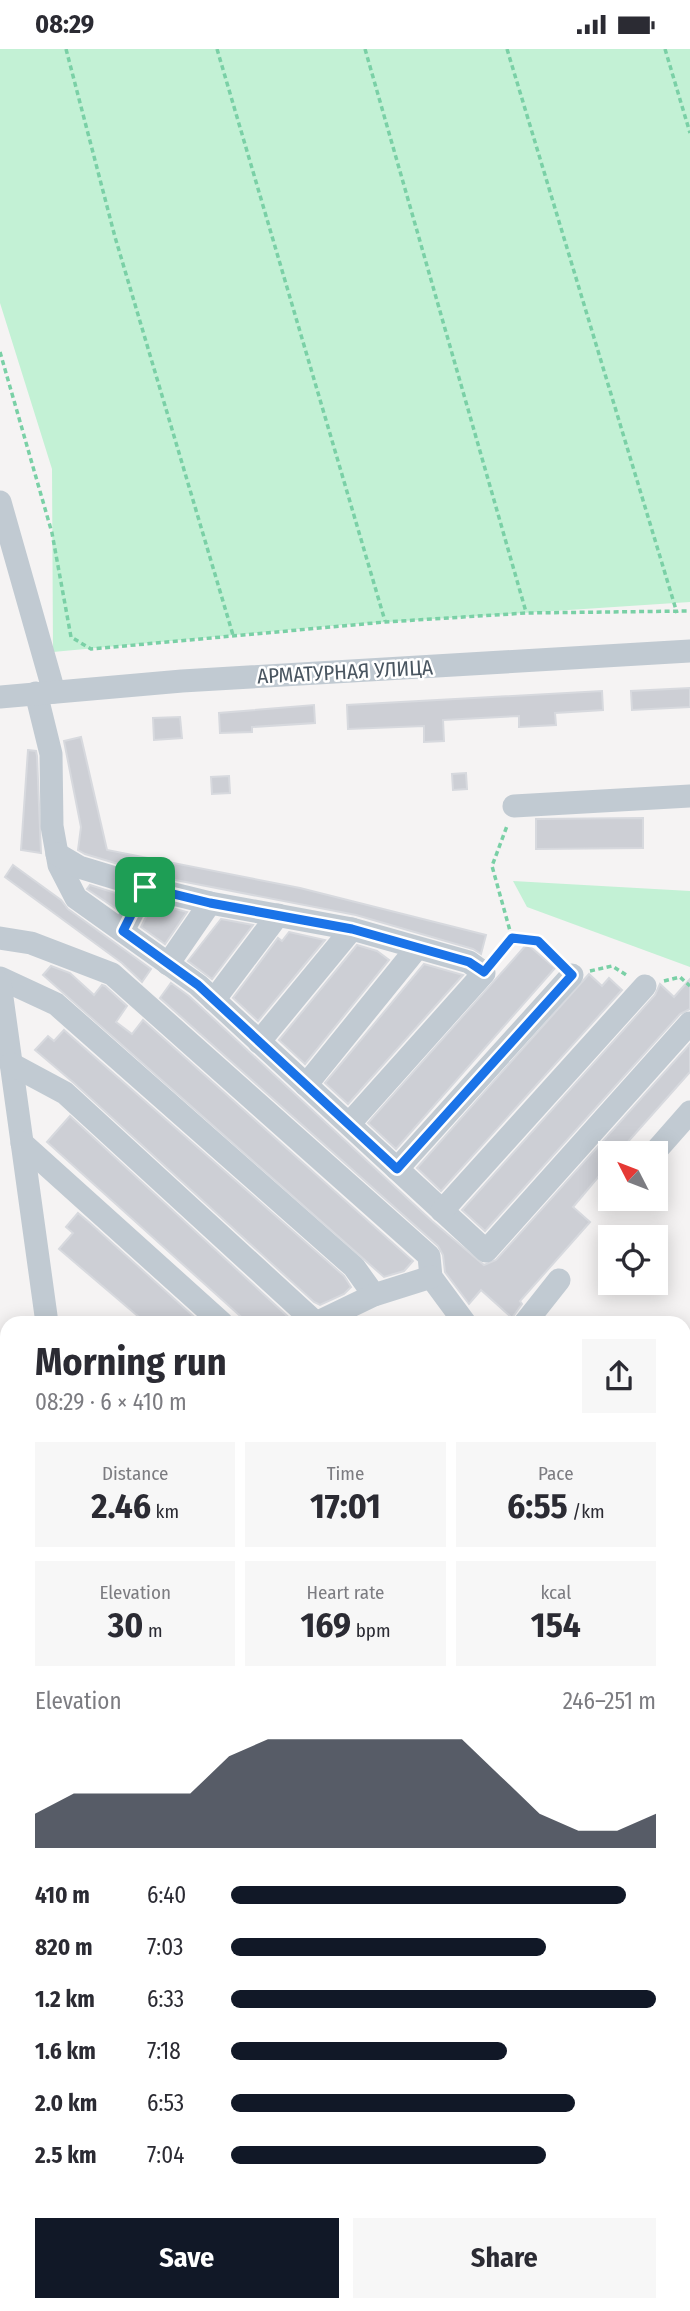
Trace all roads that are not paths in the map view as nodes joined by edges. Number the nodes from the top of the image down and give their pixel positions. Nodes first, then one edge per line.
1 (0, 502) edge
2 (690, 651) edge
3 (45, 693) junction
4 (0, 697) edge
5 (690, 796) edge
6 (514, 806) road end
7 (57, 854) junction
8 (145, 887) junction
9 (210, 903) junction
10 (278, 915) junction
11 (352, 929) junction
12 (123, 931) junction
13 (0, 938) edge
14 (417, 948) junction
15 (168, 964) junction
16 (572, 975) road end
17 (0, 980) edge
18 (645, 986) road end
19 (214, 1000) junction
20 (690, 1023) edge
21 (259, 1042) junction
22 (11, 1064) junction
23 (306, 1085) junction
24 (690, 1112) edge
25 (349, 1124) junction
26 (665, 1141) edge
27 (22, 1143) junction
28 (397, 1169) junction
29 (442, 1211) junction
30 (430, 1277) junction
31 (559, 1280) dead end
32 (374, 1295) junction
33 (46, 1316) edge
34 (214, 1316) edge
35 (308, 1316) edge
36 (330, 1316) edge
37 (460, 1316) edge
38 (531, 1316) edge

1 - 3 street
2 - 3 street, АРМАТУРНАЯ УЛИЦА
3 - 4 street, АРМАТУРНАЯ УЛИЦА
3 - 7 street
5 - 6 street
7 - 8 street
7 - 12 street
8 - 9 street
8 - 12 street
9 - 10 street
9 - 15 street
10 - 11 street
10 - 19 street
11 - 14 street
11 - 21 street
12 - 15 street
13 - 30 street
14 - 23 street
14 - 25 street
15 - 19 street
16 - 28 street
17 - 22 street
17 - 32 street
18 - 29 street
19 - 21 street
20 - 29 street
21 - 23 street
22 - 27 street
22 - 35 street
23 - 25 street
24 - 26 street
25 - 28 street
27 - 33 street
27 - 34 street
28 - 29 street
30 - 32 street
30 - 37 street
31 - 38 street
32 - 36 street

